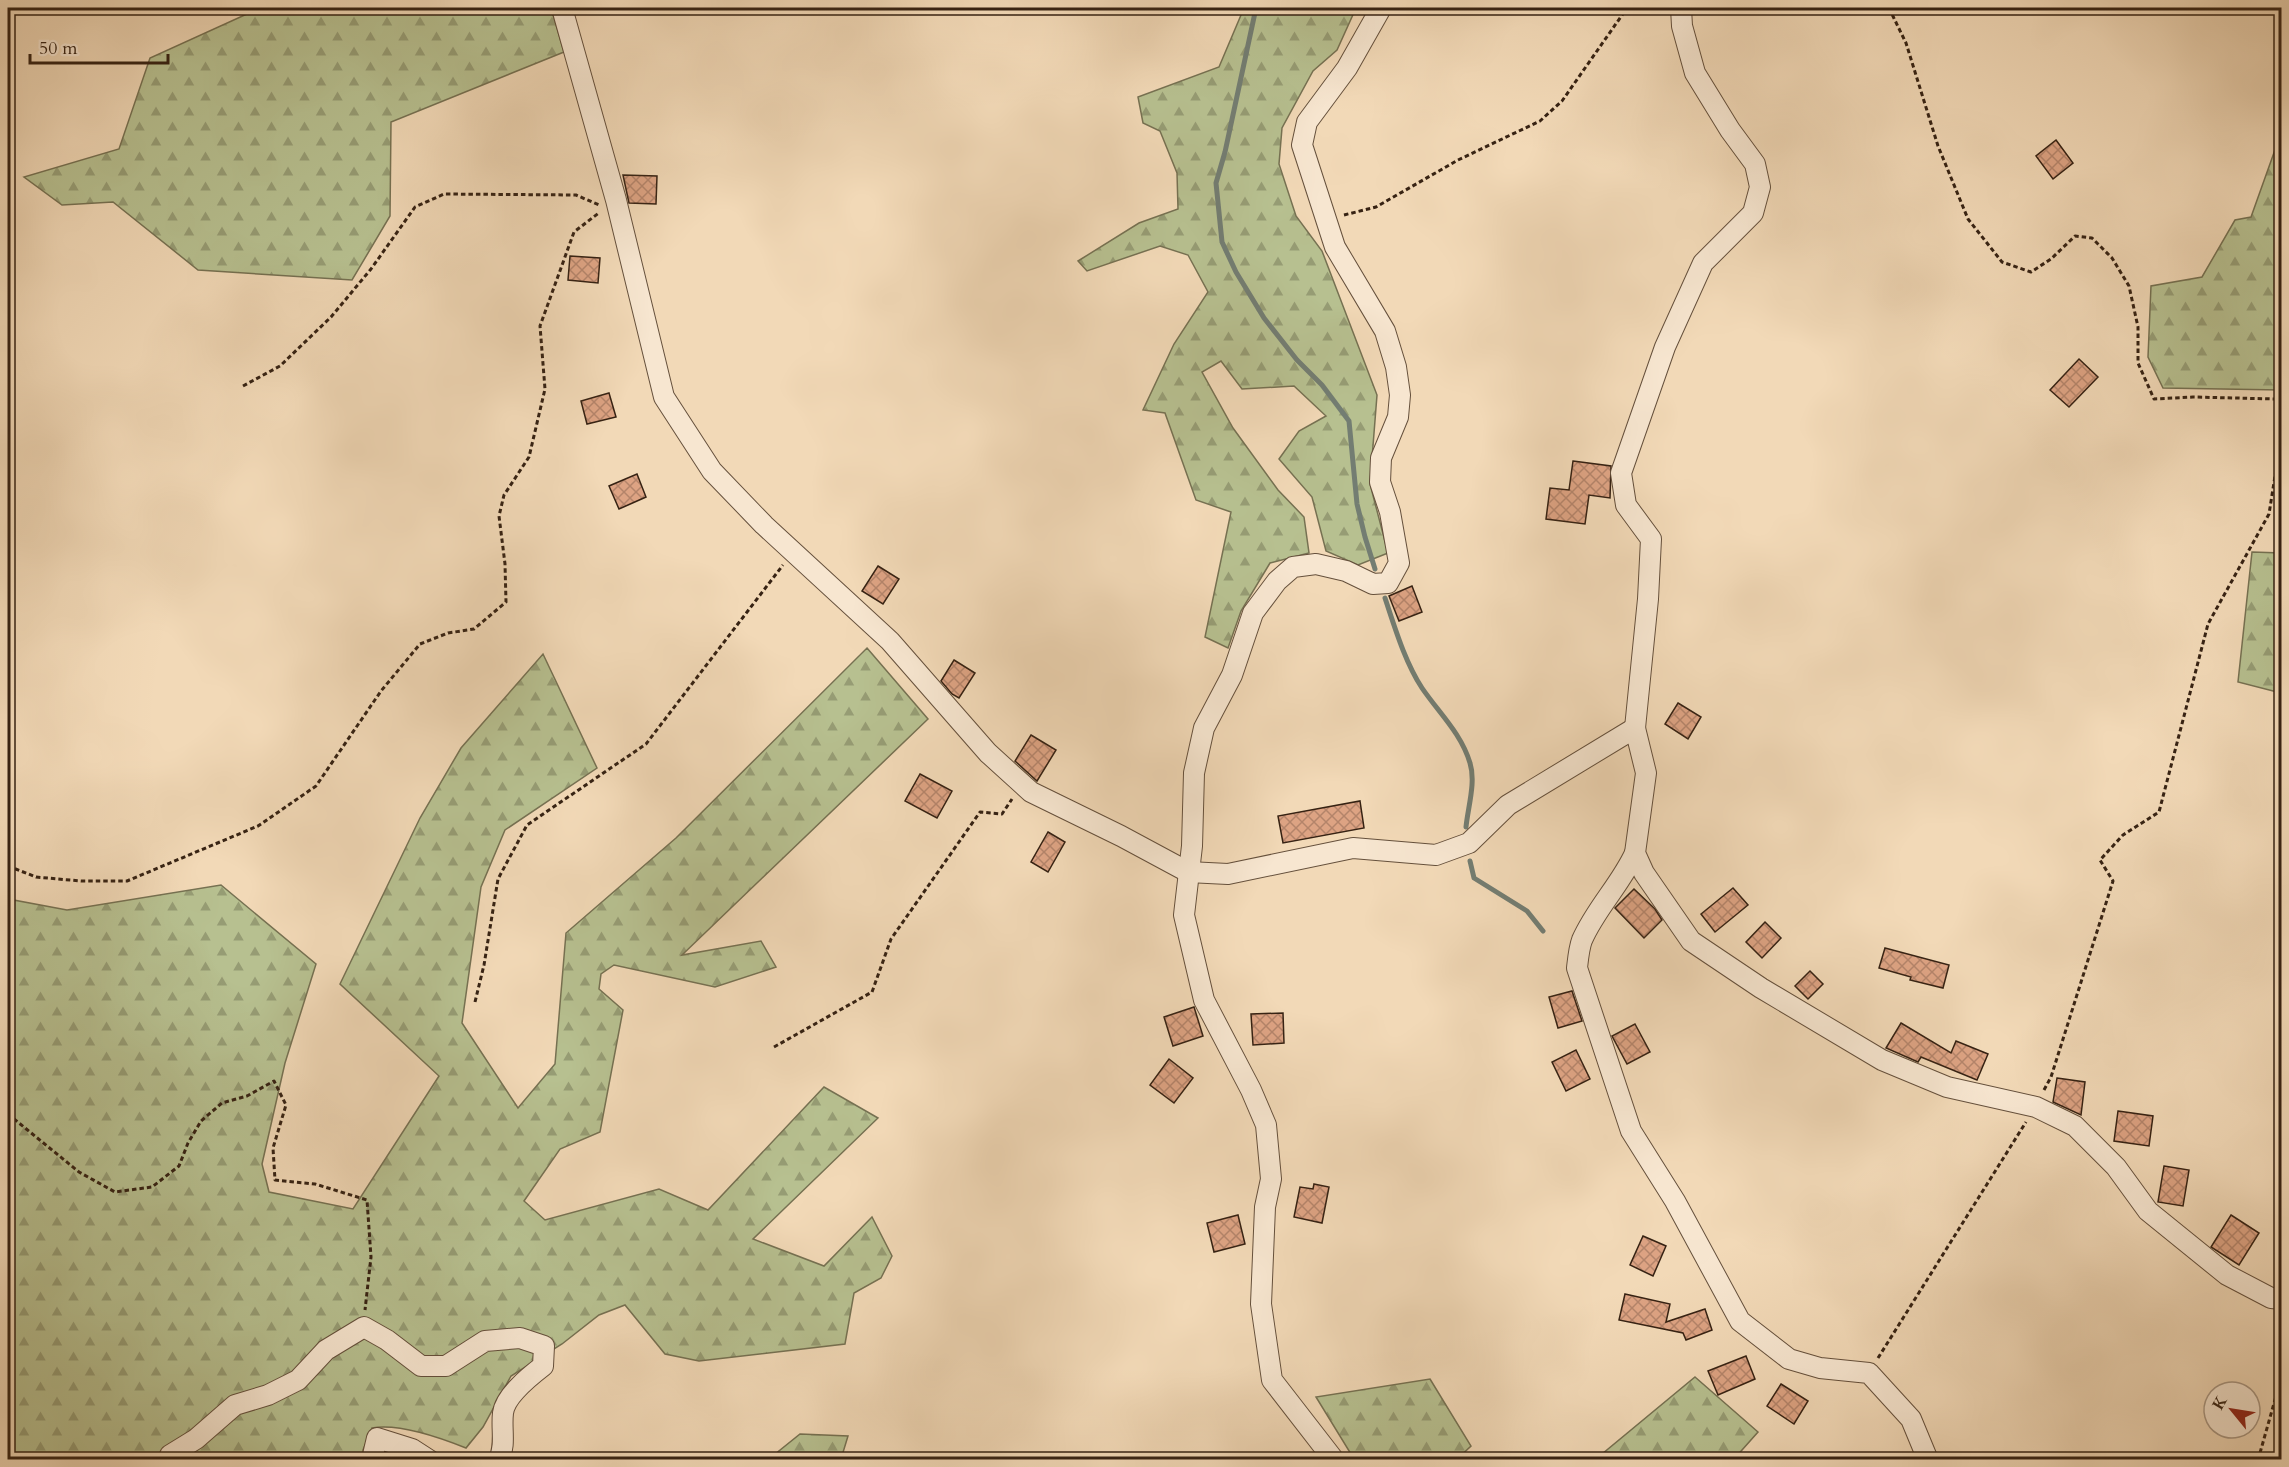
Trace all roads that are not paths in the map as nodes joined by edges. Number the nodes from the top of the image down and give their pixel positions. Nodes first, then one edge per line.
1 (562, 8) edge
2 (1381, 8) edge
3 (1681, 8) edge
4 (1635, 728) junction
5 (1635, 854) junction
6 (1188, 872) junction
7 (2282, 1299) edge
8 (170, 1455) dead end
9 (375, 1460) edge
10 (429, 1460) edge
11 (499, 1460) edge
12 (1334, 1460) edge
13 (1928, 1460) edge

1 - 6 street
2 - 6 street
3 - 4 street
4 - 5 street
4 - 6 street
5 - 7 street
5 - 13 street
6 - 12 street
8 - 11 street
9 - 10 street

